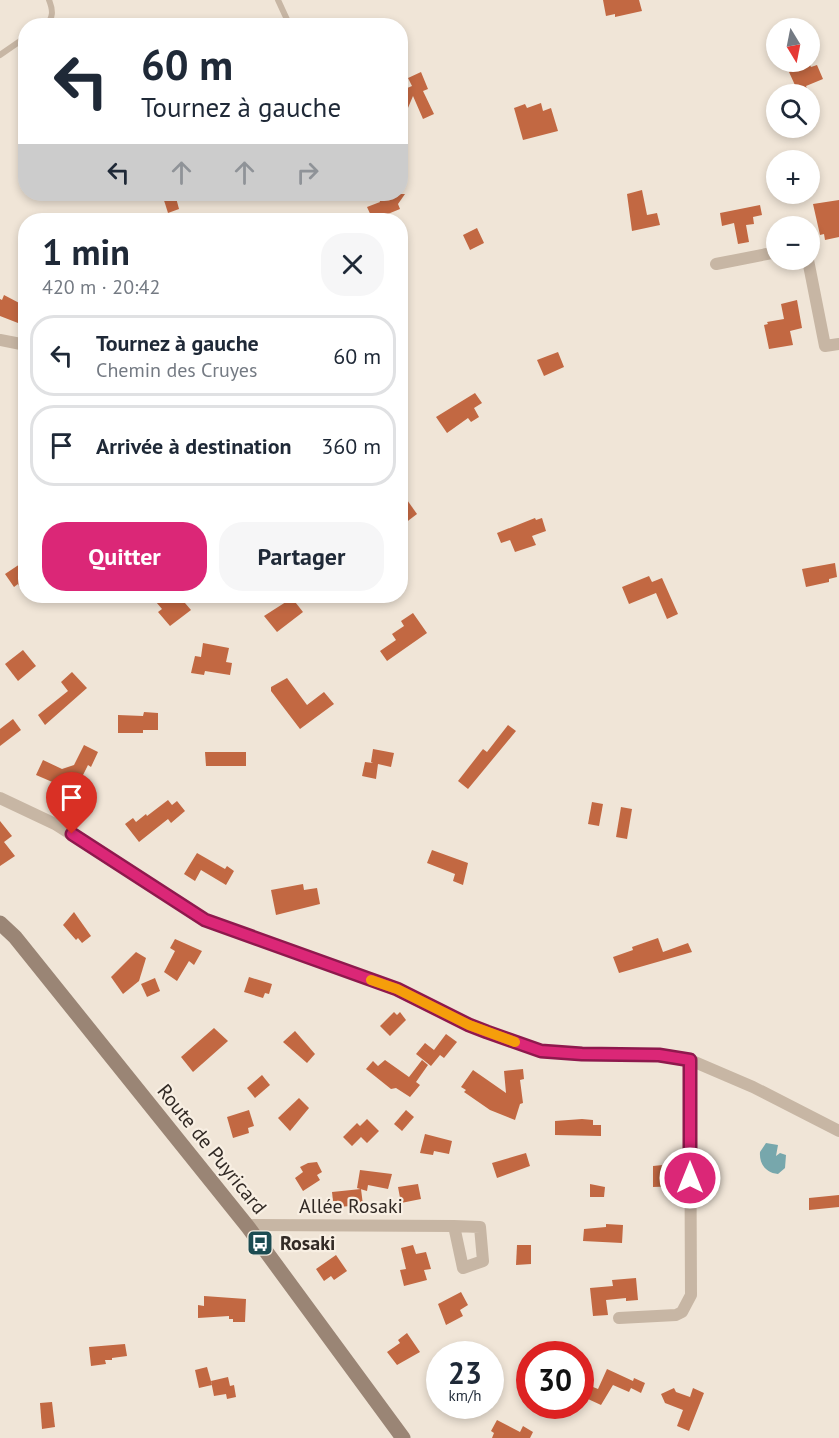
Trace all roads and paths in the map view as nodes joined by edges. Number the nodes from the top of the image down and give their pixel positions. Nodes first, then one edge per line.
1 (49, 0) edge
2 (278, 0) edge
3 (51, 18) edge
4 (286, 18) edge
5 (18, 43) edge
6 (0, 55) edge
7 (766, 254) edge
8 (716, 264) dead end
9 (810, 270) edge
10 (0, 340) edge
11 (18, 343) edge
12 (839, 344) edge
13 (0, 798) edge
14 (0, 923) edge
15 (690, 1060) junction
16 (839, 1131) edge
17 (454, 1226) dead end
18 (248, 1227) junction
19 (619, 1318) dead end
20 (403, 1438) edge

1 - 3 lane
2 - 4 lane
5 - 6 lane
7 - 8 street
9 - 12 street
10 - 11 street
13 - 15 street
14 - 18 main road, Route de Puyricard
15 - 16 street
15 - 19 street
17 - 18 street, Allée Rosaki
18 - 20 main road, Route de Puyricard

